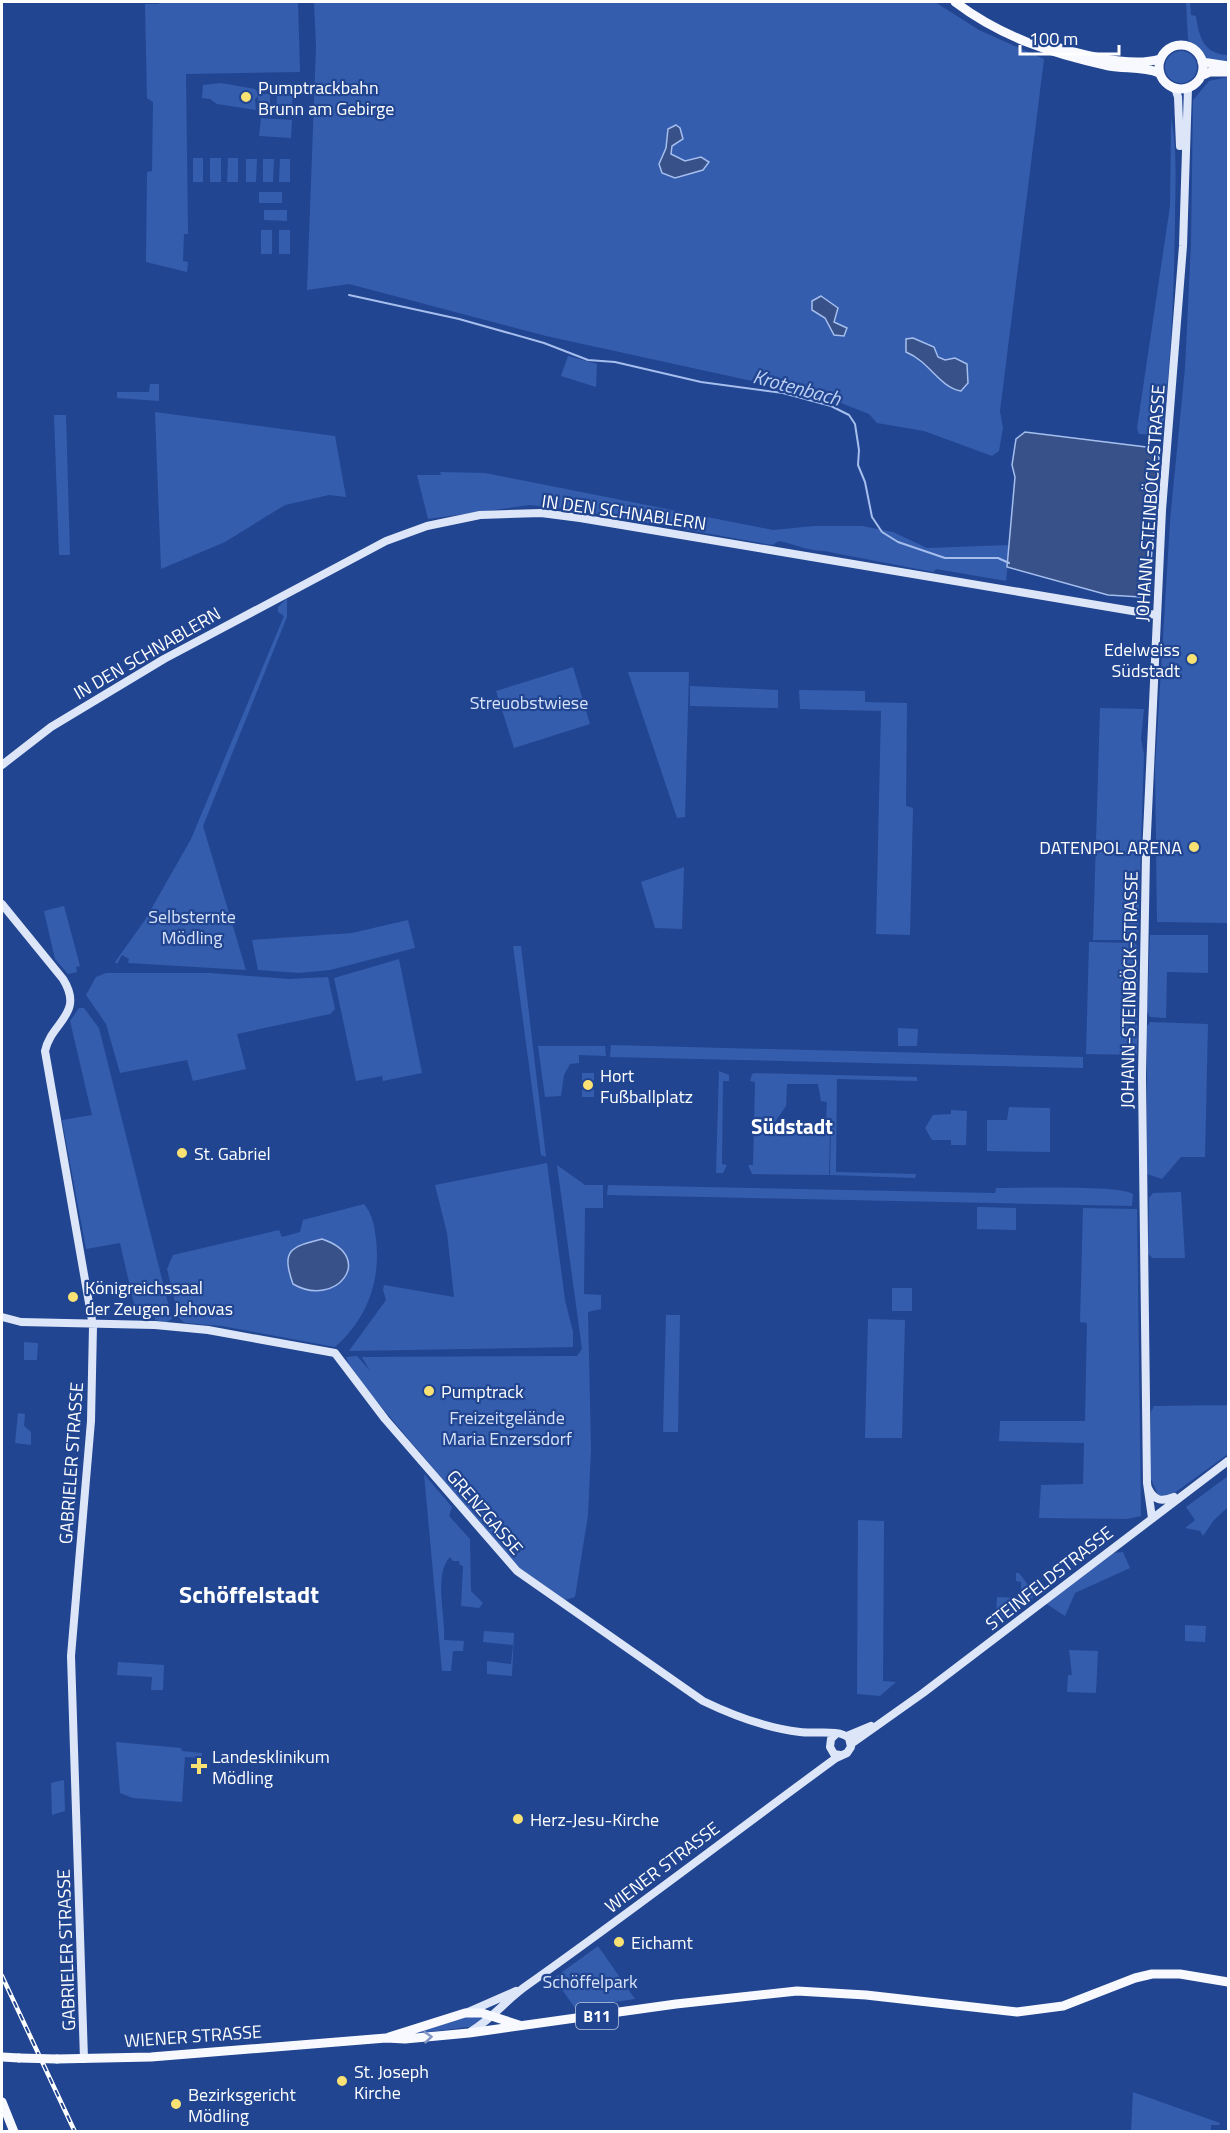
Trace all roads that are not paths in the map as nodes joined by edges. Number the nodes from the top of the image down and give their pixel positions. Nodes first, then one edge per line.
1 (955, 2) edge
2 (990, 25) junction
3 (1160, 59) junction
4 (1202, 62) junction
5 (1228, 66) edge
6 (1228, 72) edge
7 (1159, 73) junction
8 (1201, 76) junction
9 (1175, 88) junction
10 (1188, 88) junction
11 (1183, 246) junction
12 (1156, 615) junction
13 (2, 765) edge
14 (2, 904) edge
15 (2, 1317) edge
16 (93, 1326) junction
17 (1228, 1461) edge
18 (1147, 1484) junction
19 (1184, 1494) junction
20 (1152, 1518) junction
21 (815, 1733) junction
22 (836, 1734) junction
23 (849, 1740) junction
24 (830, 1746) junction
25 (840, 1755) junction
26 (819, 1770) junction
27 (1228, 1982) edge
28 (523, 1988) junction
29 (465, 2013) junction
30 (493, 2017) junction
31 (524, 2026) junction
32 (469, 2033) junction
33 (386, 2038) junction
34 (2, 2057) edge
35 (84, 2059) junction
36 (2, 2102) edge
37 (15, 2132) edge

1 - 2 main road
2 - 3 main road
2 - 7 main road
3 - 4 main road
3 - 7 main road
4 - 5 main road
4 - 8 main road
6 - 8 main road
7 - 9 main road
8 - 10 main road
9 - 10 main road
9 - 11 street, JOHANN-STEINBÖCK-STRASSE
10 - 11 street, JOHANN-STEINBÖCK-STRASSE
11 - 12 street, JOHANN-STEINBÖCK-STRASSE
12 - 13 street, IN DEN SCHNABLERN
12 - 18 street, JOHANN-STEINBÖCK-STRASSE
14 - 16 street, GABRIELER STRASSE
15 - 16 street, GRENZGASSE
16 - 21 street, GRENZGASSE
16 - 35 street, GABRIELER STRASSE
17 - 19 street, STEINFELDSTRASSE
18 - 19 street
18 - 20 street, JOHANN-STEINBÖCK-STRASSE
19 - 20 street, STEINFELDSTRASSE
20 - 23 street, STEINFELDSTRASSE
21 - 22 street, GRENZGASSE
21 - 24 street, GRENZGASSE
22 - 23 street, GRENZGASSE
22 - 24 street, WIENER STRASSE
23 - 25 street, STEINFELDSTRASSE
24 - 25 street, GRENZGASSE
24 - 26 street, WIENER STRASSE
25 - 26 street, WIENER STRASSE
26 - 28 street, WIENER STRASSE
27 - 31 main road, B11
28 - 29 street, WIENER STRASSE
28 - 30 street, WIENER STRASSE
29 - 30 main road, WIENER STRASSE / B11
29 - 33 main road, WIENER STRASSE / B11
30 - 31 main road, WIENER STRASSE / B11
30 - 32 street, WIENER STRASSE
31 - 32 main road, B11
33 -> 32 main road, WIENER STRASSE / B11
33 - 35 main road, WIENER STRASSE / B11
34 - 35 main road, WIENER STRASSE / B11, bridge
36 - 37 main road

